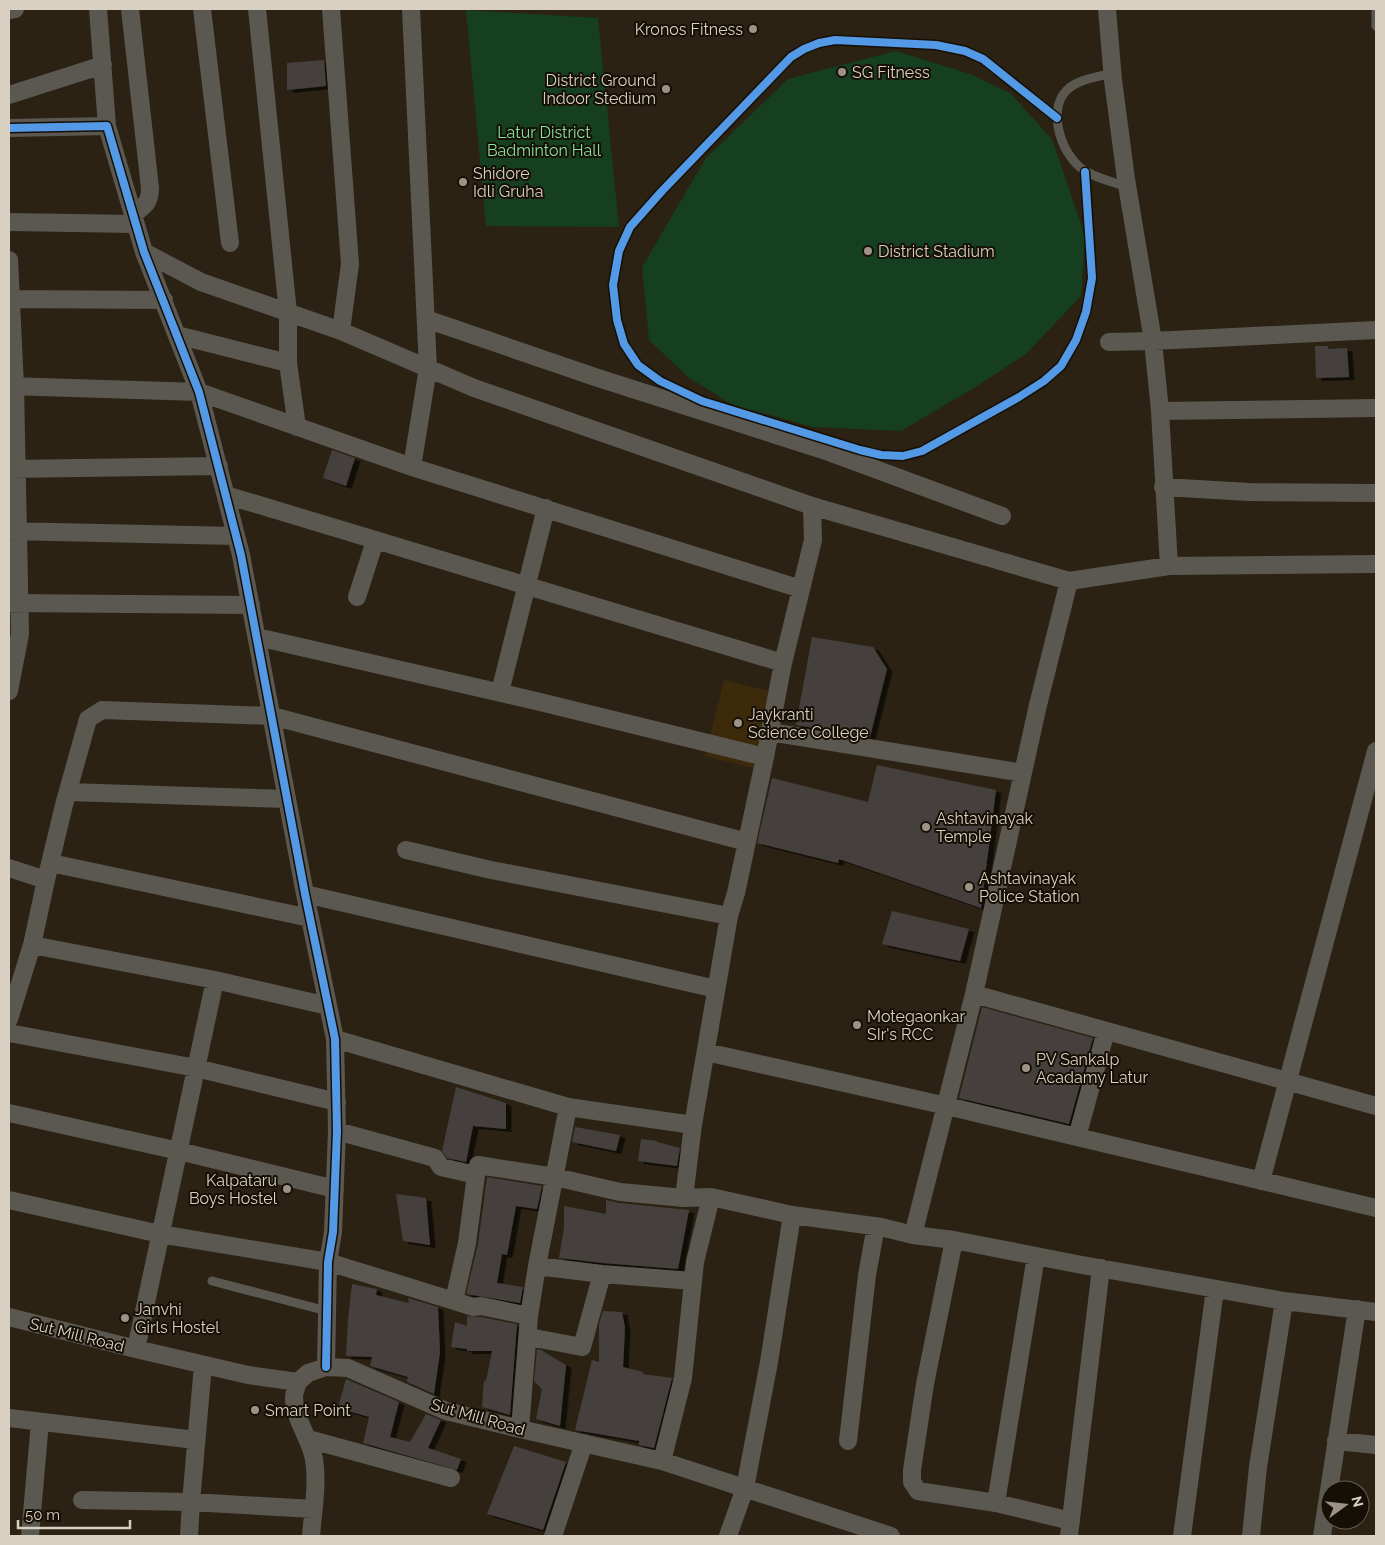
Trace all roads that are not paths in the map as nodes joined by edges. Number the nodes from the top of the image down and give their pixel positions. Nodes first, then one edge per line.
1 (15, 9) edge
2 (98, 9) edge
3 (130, 9) edge
4 (202, 9) edge
5 (257, 9) edge
6 (330, 9) edge
7 (412, 9) edge
8 (1108, 9) edge
9 (1376, 9) edge
10 (9, 10) edge
11 (1376, 26) edge
12 (103, 65) junction
13 (1113, 73) junction
14 (9, 95) edge
15 (107, 126) junction
16 (9, 128) edge
17 (1128, 187) junction
18 (134, 220) junction
19 (9, 222) edge
20 (230, 243) dead end
21 (144, 252) junction
22 (9, 260) edge
23 (10, 299) edge
24 (164, 300) junction
25 (288, 313) junction
26 (426, 319) junction
27 (1376, 330) edge
28 (341, 331) junction
29 (177, 335) junction
30 (1108, 342) dead end
31 (1153, 342) junction
32 (288, 363) junction
33 (428, 368) junction
34 (12, 386) edge
35 (199, 392) junction
36 (1376, 408) edge
37 (1160, 411) junction
38 (297, 427) junction
39 (219, 466) junction
40 (412, 467) junction
41 (13, 469) edge
42 (1164, 487) junction
43 (1376, 493) edge
44 (226, 495) junction
45 (812, 506) junction
46 (546, 508) junction
47 (1002, 516) dead end
48 (13, 531) edge
49 (236, 536) junction
50 (375, 541) junction
51 (1376, 564) edge
52 (1169, 566) junction
53 (1069, 580) junction
54 (526, 586) junction
55 (801, 589) junction
56 (358, 597) dead end
57 (14, 603) edge
58 (250, 605) junction
59 (257, 636) junction
60 (783, 663) junction
61 (9, 691) edge
62 (500, 692) junction
63 (272, 716) junction
64 (770, 732) junction
65 (1376, 751) edge
66 (765, 757) junction
67 (1023, 773) junction
68 (68, 792) junction
69 (287, 799) junction
70 (747, 842) junction
71 (406, 850) dead end
72 (9, 868) edge
73 (49, 872) junction
74 (305, 894) junction
75 (729, 916) junction
76 (310, 918) junction
77 (32, 945) junction
78 (216, 980) junction
79 (716, 989) junction
80 (974, 994) junction
81 (328, 1006) junction
82 (9, 1019) edge
83 (1106, 1031) junction
84 (9, 1032) edge
85 (335, 1039) junction
86 (706, 1052) junction
87 (196, 1068) junction
88 (1287, 1081) junction
89 (337, 1102) junction
90 (947, 1106) junction
91 (1376, 1106) edge
92 (568, 1108) junction
93 (9, 1113) edge
94 (693, 1125) junction
95 (337, 1131) junction
96 (1077, 1137) junction
97 (178, 1151) junction
98 (476, 1174) junction
99 (555, 1177) junction
100 (1261, 1181) junction
101 (335, 1189) junction
102 (711, 1197) junction
103 (684, 1198) junction
104 (9, 1200) edge
105 (1376, 1208) edge
106 (792, 1215) junction
107 (876, 1226) junction
108 (160, 1234) junction
109 (913, 1235) junction
110 (954, 1240) junction
111 (1036, 1256) junction
112 (328, 1262) junction
113 (537, 1266) junction
114 (1101, 1268) junction
115 (602, 1274) junction
116 (693, 1280) junction
117 (212, 1281) dead end
118 (1215, 1289) junction
119 (454, 1301) junction
120 (1284, 1301) junction
121 (1357, 1309) junction
122 (328, 1311) junction
123 (1376, 1312) edge
124 (529, 1316) junction
125 (9, 1317) edge
126 (528, 1337) junction
127 (136, 1349) junction
128 (203, 1365) junction
129 (326, 1367) junction
130 (298, 1382) junction
131 (9, 1418) edge
132 (40, 1422) junction
133 (520, 1430) junction
134 (308, 1439) junction
135 (196, 1440) junction
136 (1336, 1441) junction
137 (848, 1442) dead end
138 (584, 1444) junction
139 (1376, 1445) edge
140 (662, 1460) junction
141 (451, 1478) dead end
142 (745, 1488) junction
143 (82, 1500) dead end
144 (190, 1502) junction
145 (996, 1503) junction
146 (313, 1509) junction
147 (1070, 1528) edge
148 (30, 1536) edge
149 (189, 1536) edge
150 (311, 1536) edge
151 (553, 1536) edge
152 (728, 1536) edge
153 (891, 1536) edge
154 (1182, 1536) edge
155 (1251, 1536) edge
156 (1322, 1536) edge

1 - 10 street
2 - 12 street
3 - 18 street
4 - 20 street
5 - 25 street
6 - 28 street
7 - 26 street
8 - 13 street
9 - 11 lane
12 - 14 street
12 - 15 street
13 - 17 street
13 - 17 lane
15 - 16 street
15 - 18 street
17 - 31 street
18 - 19 street
18 - 21 street
21 - 24 street
21 - 25 street
22 - 23 street
23 - 24 street
23 - 34 street
24 - 29 street
25 - 28 street
25 - 32 street
26 - 33 street
26 - 47 street
27 - 31 street
28 - 33 street
29 - 32 street
29 - 35 street
30 - 31 street
31 - 37 street
32 - 38 street
33 - 40 street
33 - 45 street
34 - 35 street
34 - 41 street
35 - 38 street
35 - 39 street
36 - 37 street
37 - 42 street
38 - 40 street
39 - 41 street
39 - 44 street
40 - 46 street
41 - 48 street
42 - 43 street
42 - 52 street
44 - 49 street
44 - 50 street
45 - 53 street
45 - 55 street
46 - 54 street
46 - 55 street
48 - 49 street
48 - 57 street
49 - 58 street
50 - 54 street
50 - 56 street
51 - 52 street
52 - 53 street
53 - 67 street
54 - 60 street
54 - 62 street
55 - 60 street
57 - 58 street
57 - 61 street
58 - 59 street
59 - 62 street
59 - 63 street
60 - 64 street
62 - 66 street
63 - 68 street
63 - 69 street
63 - 70 street
64 - 66 street
64 - 67 street
65 - 88 street
66 - 70 street
67 - 80 street
68 - 69 street
68 - 73 street
69 - 74 street
70 - 75 street
71 - 75 street
72 - 73 street
73 - 76 street
73 - 77 street
74 - 76 street
74 - 79 street
75 - 79 street
76 - 81 street
77 - 78 street
77 - 82 street
78 - 81 street
78 - 87 street
79 - 86 street
80 - 83 street
80 - 90 street
81 - 85 street
83 - 88 street
83 - 96 street
84 - 87 street
85 - 89 street
85 - 92 street
86 - 90 street
86 - 94 street
87 - 89 street
87 - 97 street
88 - 91 street
88 - 100 street
89 - 95 street
90 - 96 street
90 - 109 street
92 - 94 street
92 - 99 street
93 - 97 street
94 - 103 street
95 - 98 street
95 - 101 street
96 - 100 street
97 - 101 street
97 - 108 street
98 - 99 street
98 - 119 street
99 - 103 street
99 - 113 street
100 - 105 street
101 - 112 street
102 - 103 street
102 - 106 street
102 - 116 street
104 - 108 street
106 - 107 street
106 - 142 street
107 - 109 street
107 - 137 street
108 - 112 street
108 - 127 street
109 - 110 street
110 - 111 street
110 - 145 street
111 - 114 street
111 - 145 street
112 - 119 street
112 - 122 street
113 - 115 street
113 - 124 street
114 - 118 street
114 - 147 street
115 - 116 street
115 - 126 street
116 - 140 street
117 - 122 lane
118 - 120 street
118 - 154 street
119 - 124 street
120 - 121 street
120 - 155 street
121 - 123 street
121 - 136 street
122 - 129 street
124 - 126 street
125 - 127 street, Sut Mill Road
126 - 133 street
127 - 128 street, Sut Mill Road
128 - 130 street, Sut Mill Road
128 - 135 street
129 - 130 street, Sut Mill Road
129 - 133 street, Sut Mill Road
130 - 134 street
131 - 132 street
132 - 135 street
132 - 148 street
133 - 138 street, Sut Mill Road
134 - 141 street
134 - 146 street
135 - 144 street
136 - 139 street
136 - 156 street
138 - 140 street, Sut Mill Road
138 - 151 street
140 - 142 street, Sut Mill Road
142 - 152 street
142 - 153 street, Sut Mill Road
143 - 144 street
144 - 146 street
144 - 149 street
145 - 147 street
146 - 150 street

